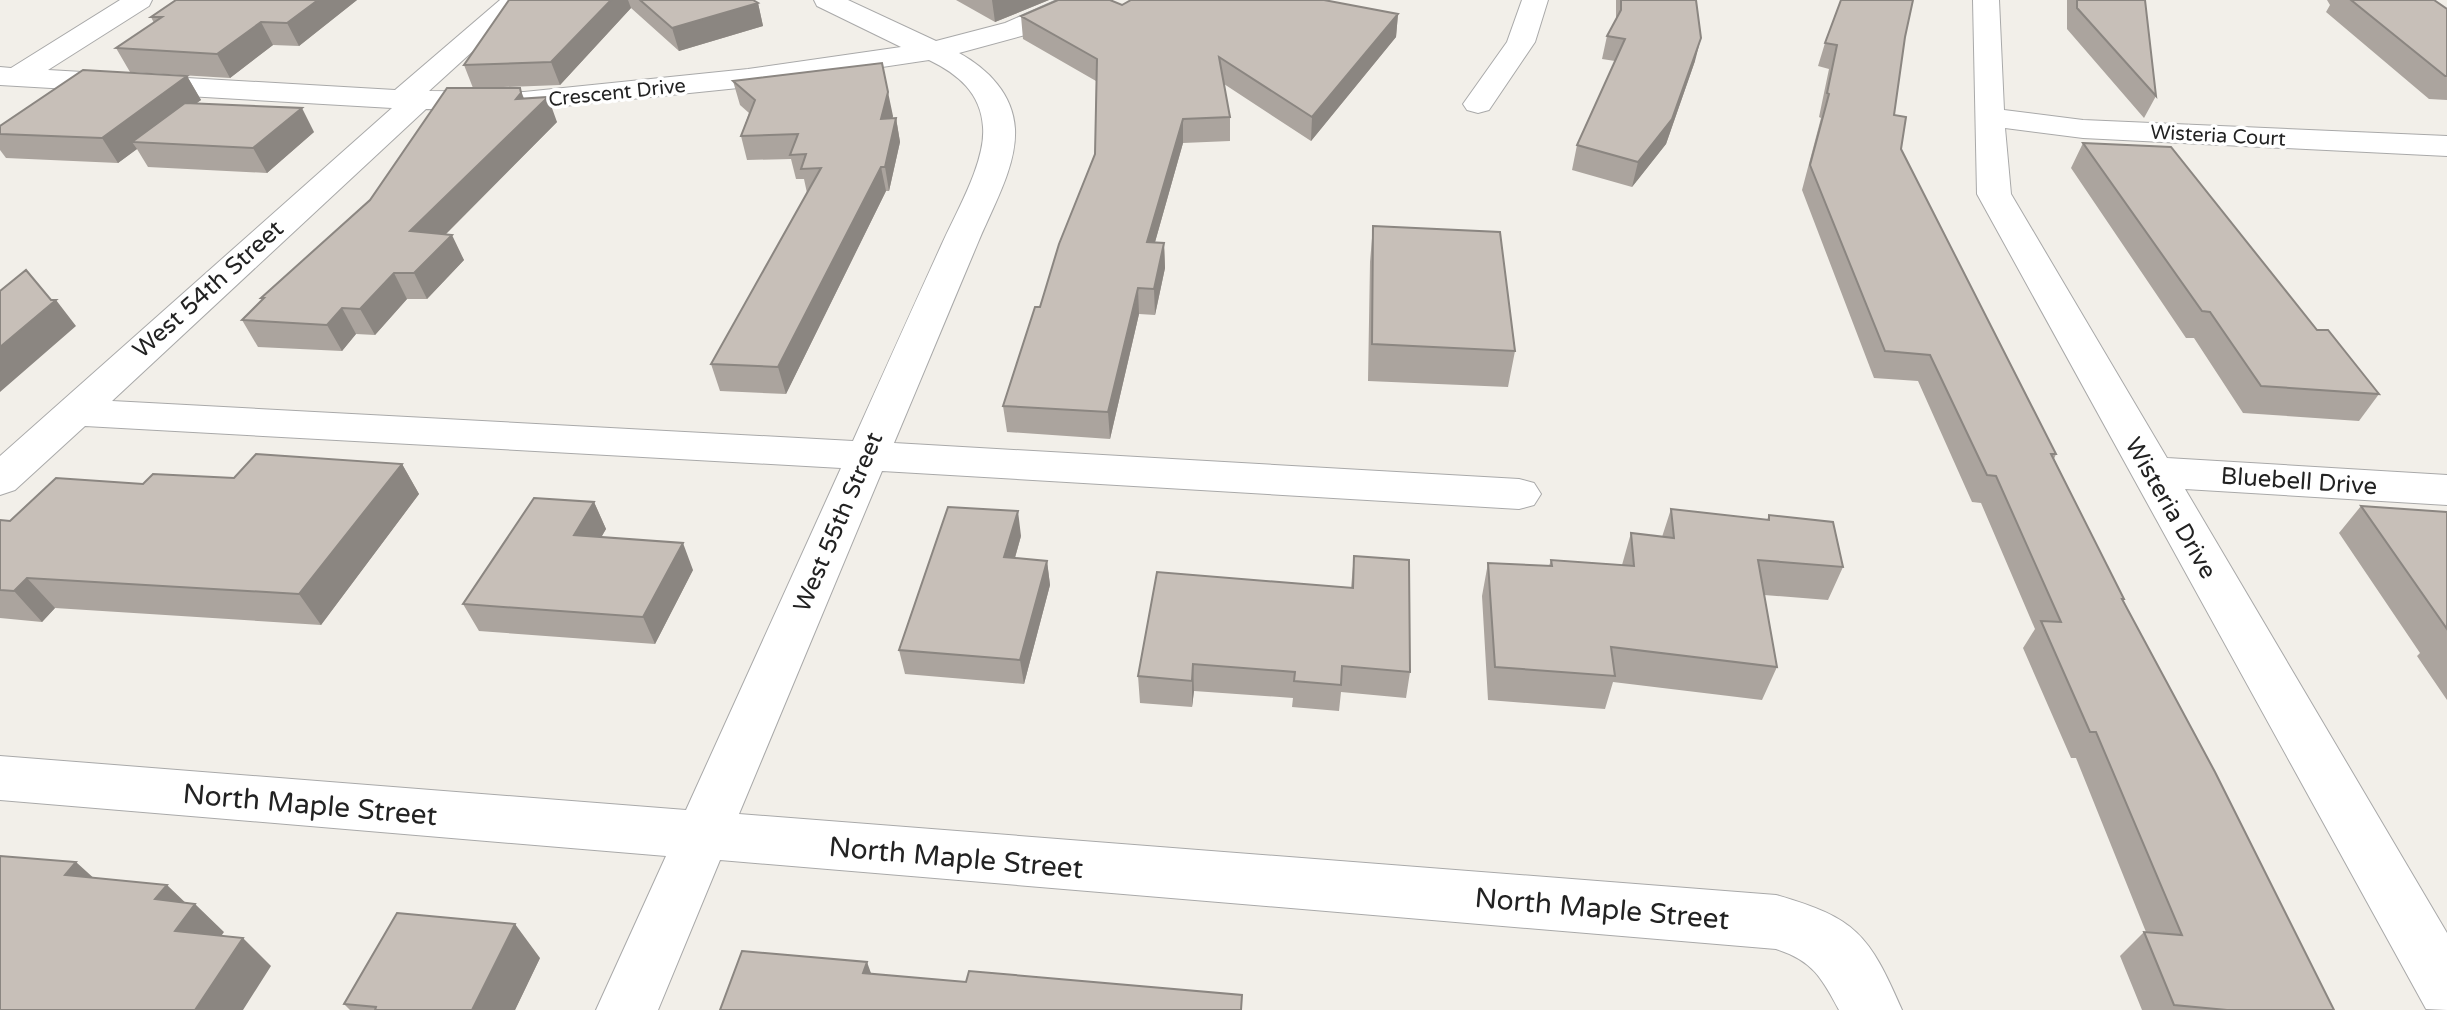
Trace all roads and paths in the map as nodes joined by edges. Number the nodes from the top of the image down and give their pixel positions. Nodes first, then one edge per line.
1 (139, 0) edge
2 (516, 0) edge
3 (827, 0) edge
4 (1079, 0) edge
5 (1535, 0) edge
6 (1986, 0) edge
7 (937, 50) junction
8 (9, 77) edge
9 (410, 100) junction
10 (1478, 104) dead end
11 (1990, 117) junction
12 (2447, 146) edge
13 (74, 412) junction
14 (867, 457) junction
15 (2150, 472) junction
16 (0, 480) edge
17 (2447, 490) edge
18 (1519, 494) dead end
19 (0, 778) edge
20 (702, 837) junction
21 (2447, 989) edge
22 (627, 1010) edge
23 (1871, 1010) edge

1 - 8 street
2 - 9 street, West 54th Street
3 - 7 street, West 55th Street
4 - 7 street, Crescent Drive
5 - 10 street
6 - 11 street, Wisteria Drive
7 - 9 street, Crescent Drive
7 - 14 street, West 55th Street
8 - 9 street, Crescent Drive
9 - 13 street, West 54th Street
11 - 12 street, Wisteria Court
11 - 15 street, Wisteria Drive
13 - 14 street
13 - 16 street, West 54th Street
14 - 18 street
14 - 20 street, West 55th Street
15 - 17 street, Bluebell Drive
15 - 21 street, Wisteria Drive
19 - 20 street, North Maple Street
20 - 22 street, West 55th Street
20 - 23 street, North Maple Street

